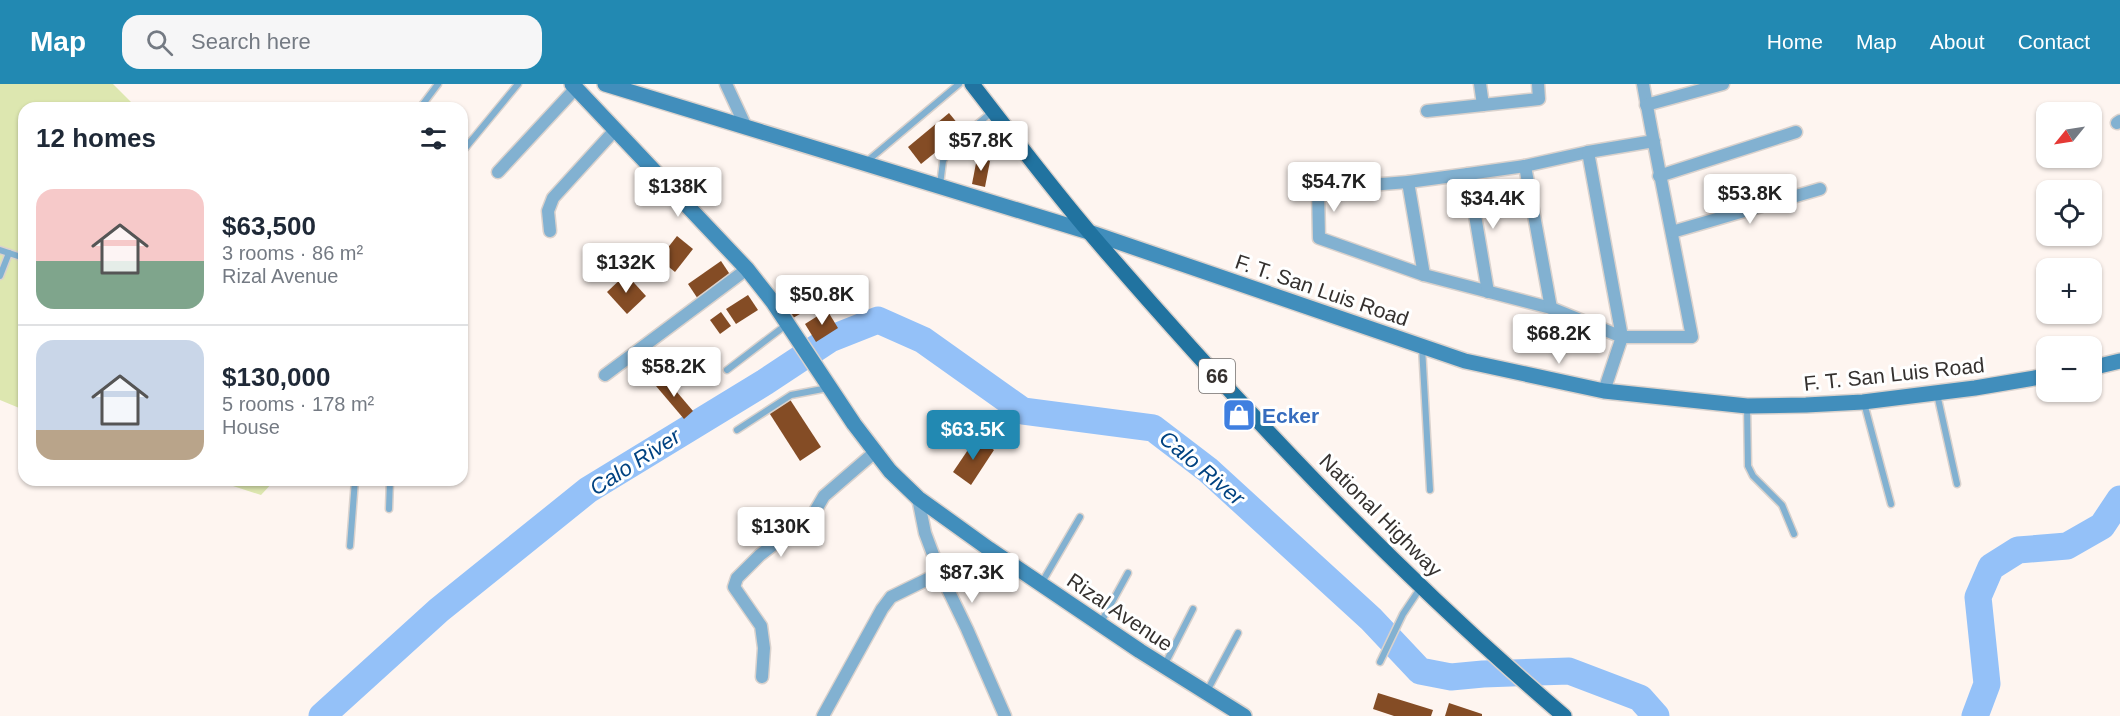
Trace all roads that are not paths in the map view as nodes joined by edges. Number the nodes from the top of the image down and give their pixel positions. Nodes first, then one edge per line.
1 (438, 84) edge
2 (518, 84) edge
3 (605, 84) edge
4 (726, 84) edge
5 (958, 84) edge
6 (972, 84) edge
7 (1480, 84) edge
8 (1538, 84) edge
9 (1642, 84) edge
10 (1723, 84) edge
11 (574, 86) edge
12 (424, 102) edge
13 (1483, 105) junction
14 (1647, 105) junction
15 (993, 111) junction
16 (1427, 111) dead end
17 (746, 127) junction
18 (615, 130) junction
19 (1796, 132) dead end
20 (1654, 141) junction
21 (468, 145) edge
22 (1588, 152) junction
23 (865, 163) junction
24 (1525, 166) junction
25 (498, 172) dead end
26 (1468, 174) junction
27 (1659, 176) junction
28 (1408, 182) junction
29 (940, 186) junction
30 (1820, 189) dead end
31 (550, 231) dead end
32 (1089, 232) junction
33 (1672, 232) junction
34 (0, 250) edge
35 (9, 253) junction
36 (18, 256) edge
37 (747, 268) junction
38 (1424, 275) junction
39 (0, 276) edge
40 (1488, 292) junction
41 (1551, 308) junction
42 (787, 325) junction
43 (1622, 337) junction
44 (1422, 347) junction
45 (2120, 361) edge
46 (2102, 365) edge
47 (727, 370) dead end
48 (604, 375) dead end
49 (2036, 378) edge
50 (824, 381) junction
51 (1604, 391) junction
52 (1937, 393) junction
53 (1863, 402) junction
54 (1747, 406) junction
55 (737, 430) dead end
56 (875, 452) junction
57 (1958, 484) dead end
58 (355, 486) edge
59 (390, 486) edge
60 (1430, 490) dead end
61 (918, 498) junction
62 (1891, 504) dead end
63 (389, 509) dead end
64 (1080, 517) dead end
65 (1794, 534) dead end
66 (350, 546) dead end
67 (940, 573) junction
68 (1128, 573) dead end
69 (1041, 584) junction
70 (1422, 587) junction
71 (1193, 609) dead end
72 (1099, 624) junction
73 (1238, 633) dead end
74 (1380, 662) dead end
75 (1164, 667) junction
76 (762, 677) dead end
77 (1206, 693) junction
78 (1560, 712) edge
79 (823, 716) edge
80 (1005, 716) edge
81 (1244, 716) edge

1 - 12 lane
2 - 21 lane
3 - 17 main road, F. T. San Luis Road
4 - 17 street
5 - 23 lane
6 - 15 main road, National Highway / 66
7 - 13 street
8 - 13 street
9 - 14 street
10 - 14 street
11 - 18 main road, Rizal Avenue
11 - 25 street
13 - 16 street
14 - 20 street
15 - 29 lane
15 - 32 main road, National Highway / 66
17 - 23 main road, F. T. San Luis Road
18 - 31 street
18 - 37 main road, Rizal Avenue
19 - 27 street
20 - 22 street
20 - 27 street
22 - 24 street
22 - 43 street
23 - 29 main road, F. T. San Luis Road
24 - 26 street
24 - 41 street
26 - 28 street
26 - 40 street
27 - 33 street
28 - 38 street
28 - 38 street
29 - 32 main road, F. T. San Luis Road
30 - 33 street
32 - 44 main road, F. T. San Luis Road
32 - 70 main road, National Highway / 66
33 - 43 street
34 - 35 lane
35 - 36 lane
35 - 39 lane
37 - 42 main road, Rizal Avenue
37 - 48 street
38 - 40 street
40 - 41 street
41 - 43 street
42 - 47 lane
42 - 50 main road, Rizal Avenue
43 - 51 street
44 - 51 main road, F. T. San Luis Road
44 - 60 lane
45 - 46 main road
49 - 52 main road, F. T. San Luis Road
50 - 55 lane
50 - 56 main road, Rizal Avenue
51 - 54 main road, F. T. San Luis Road
52 - 53 main road, F. T. San Luis Road
52 - 57 lane
53 - 54 main road, F. T. San Luis Road
53 - 62 lane
54 - 65 lane
56 - 61 main road, Rizal Avenue
56 - 76 street
58 - 66 lane
59 - 63 lane
61 - 67 street
61 - 69 main road, Rizal Avenue
64 - 69 lane
67 - 79 street
67 - 80 street
68 - 72 lane
69 - 72 main road, Rizal Avenue
70 - 74 lane
70 - 78 main road, National Highway / 66
71 - 75 lane
72 - 75 main road, Rizal Avenue
73 - 77 lane
75 - 77 main road, Rizal Avenue
77 - 81 main road, Rizal Avenue

